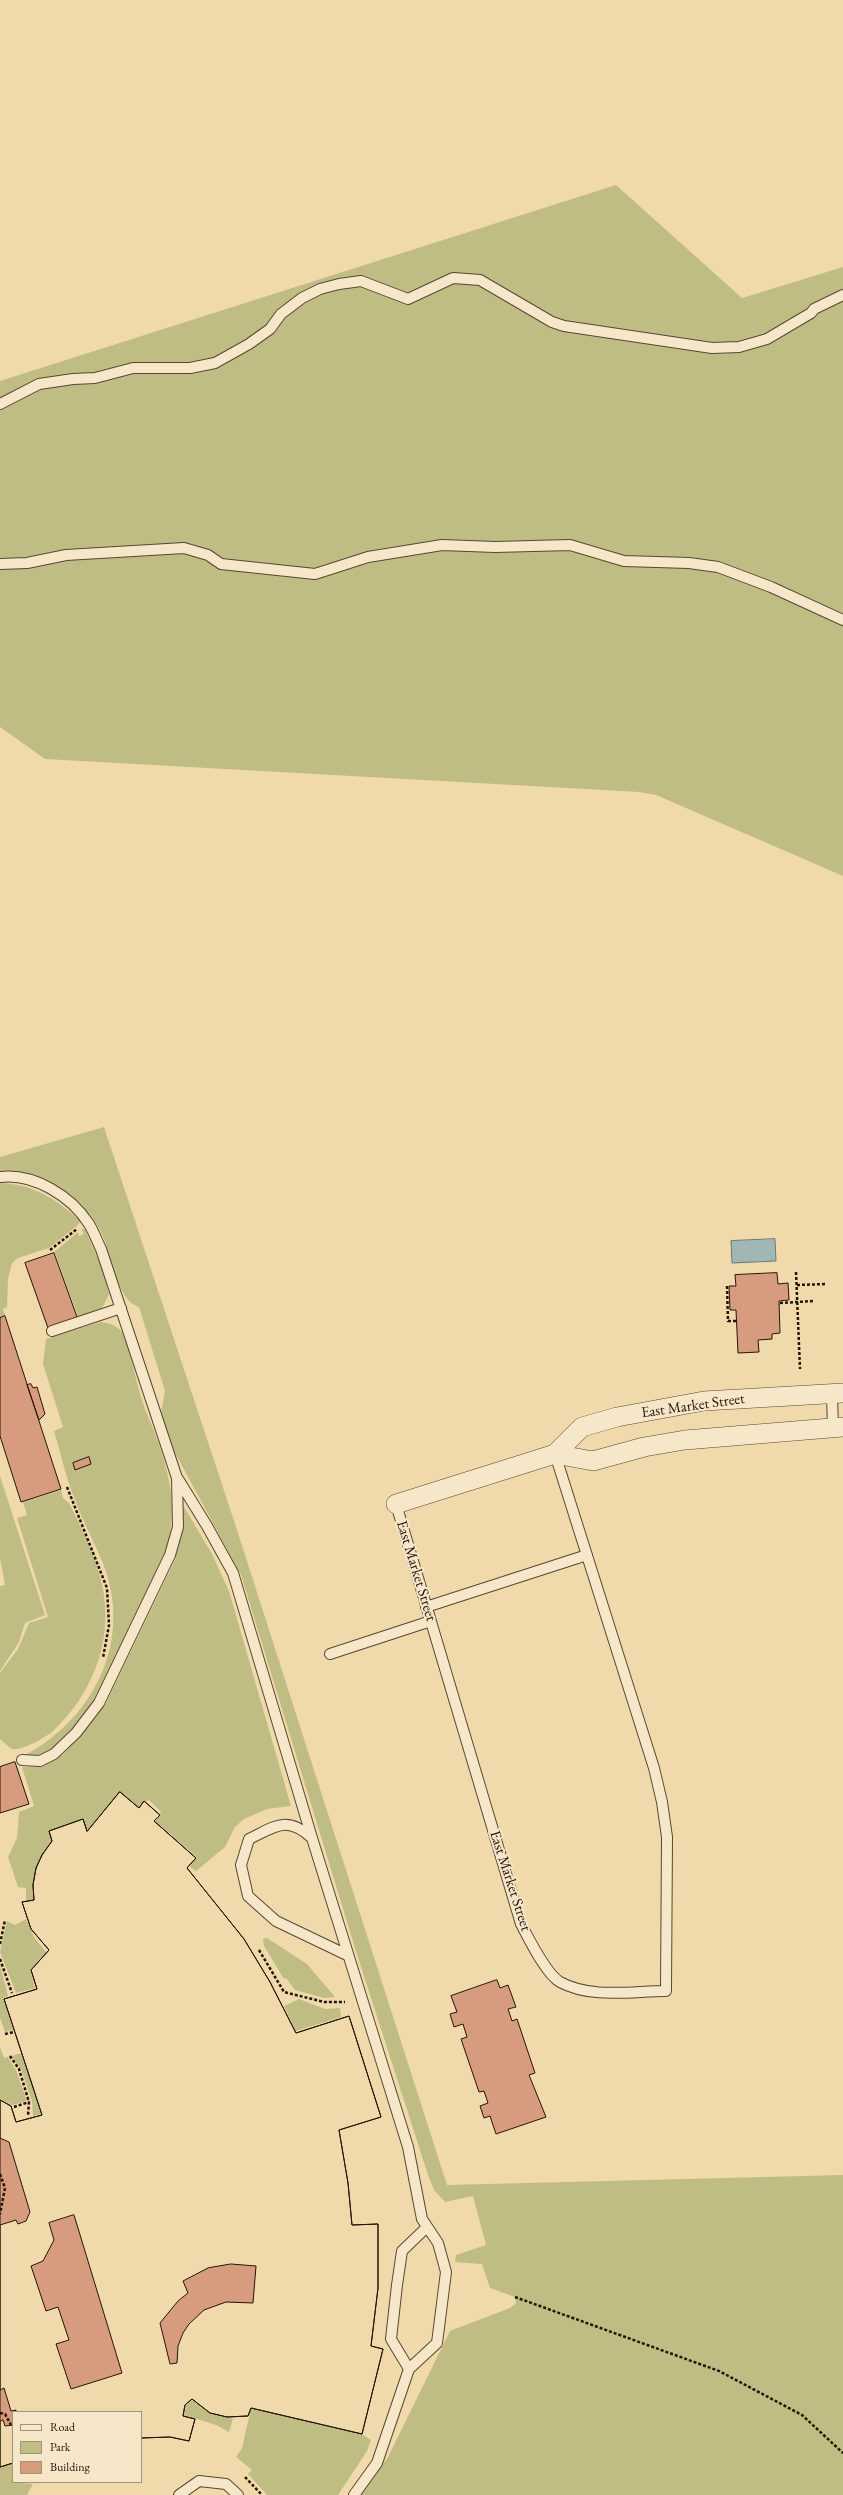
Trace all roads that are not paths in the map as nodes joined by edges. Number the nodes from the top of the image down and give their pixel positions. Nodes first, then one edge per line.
1 (843, 295) edge
2 (0, 404) edge
3 (0, 564) edge
4 (843, 620) edge
5 (0, 1177) edge
6 (121, 1308) junction
7 (52, 1331) dead end
8 (837, 1394) edge
9 (838, 1428) edge
10 (555, 1454) junction
11 (177, 1478) junction
12 (396, 1504) joint
13 (587, 1555) junction
14 (426, 1607) junction
15 (431, 1621) junction
16 (330, 1654) dead end
17 (22, 1760) dead end
18 (312, 1838) junction
19 (347, 1955) junction
20 (427, 2227) junction
21 (409, 2369) junction
22 (179, 2495) edge
23 (238, 2495) edge
24 (354, 2495) edge

1 - 2 lane
3 - 4 lane
5 - 6 lane
6 - 7 lane
6 - 11 lane
8 - 9 lane
8 - 10 street, East Market Street
9 - 10 street, East Market Street
10 - 12 street, East Market Street
10 - 13 lane, East Market Street
11 - 17 lane
11 - 18 lane
12 - 14 lane, East Market Street
13 - 14 lane
13 - 15 lane, East Market Street
14 - 15 lane, East Market Street
15 - 16 lane
18 - 19 lane
18 - 19 lane
19 - 20 lane
20 - 21 lane
20 - 21 lane
21 - 24 lane
22 - 23 lane

